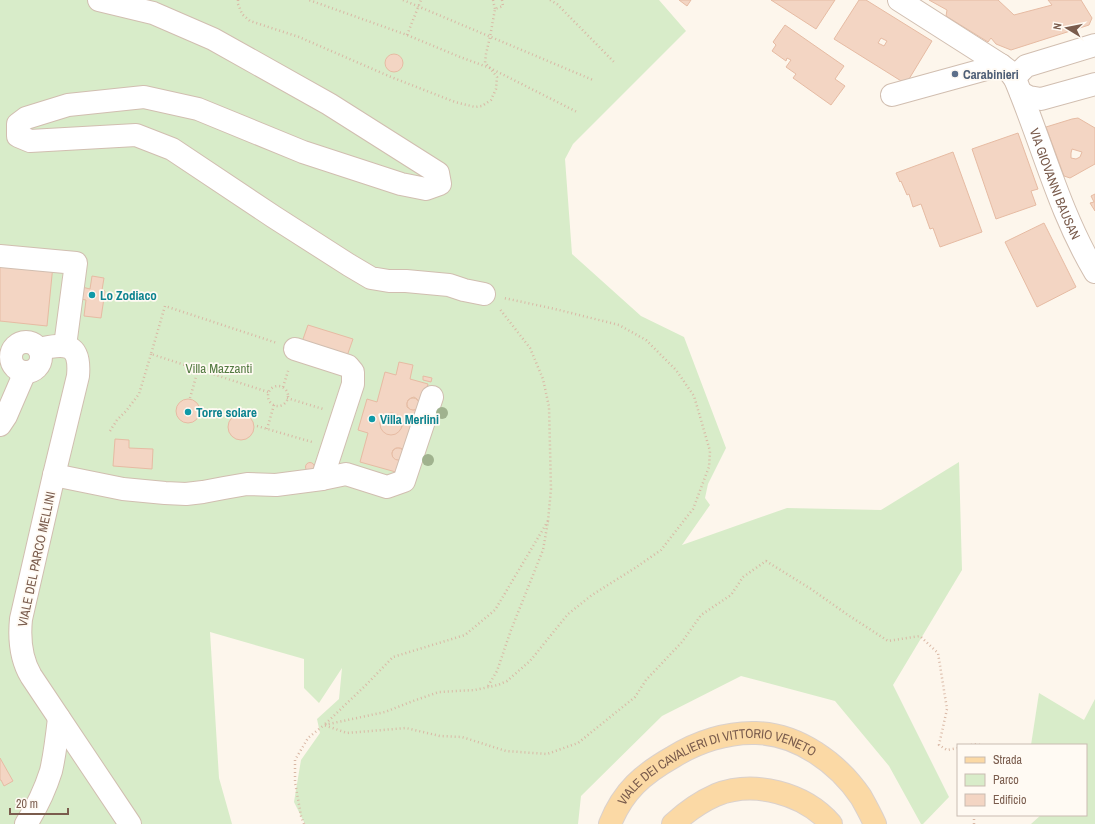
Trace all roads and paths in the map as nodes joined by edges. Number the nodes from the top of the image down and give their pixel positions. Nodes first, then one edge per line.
1 (99, 0) edge
2 (238, 0) edge
3 (309, 0) edge
4 (403, 0) edge
5 (421, 0) edge
6 (493, 0) edge
7 (502, 0) edge
8 (550, 0) edge
9 (899, 0) edge
10 (419, 7) junction
11 (495, 9) junction
12 (407, 35) junction
13 (490, 37) junction
14 (1095, 45) edge
15 (614, 62) dead end
16 (490, 68) junction
17 (1013, 79) junction
18 (593, 80) dead end
19 (1095, 84) edge
20 (892, 95) dead end
21 (577, 112) dead end
22 (0, 256) edge
23 (1095, 272) edge
24 (484, 294) junction
25 (8, 343) edge
26 (65, 346) junction
27 (39, 349) junction
28 (295, 349) joint
29 (151, 354) junction
30 (198, 370) junction
31 (25, 372) junction
32 (268, 392) junction
33 (432, 396) dead end
34 (190, 398) dead end
35 (288, 398) junction
36 (274, 405) junction
37 (342, 415) junction
38 (0, 425) edge
39 (257, 426) dead end
40 (267, 429) junction
41 (110, 431) dead end
42 (332, 447) junction
43 (54, 475) junction
44 (322, 479) junction
45 (548, 521) junction
46 (488, 686) junction
47 (60, 718) junction
48 (324, 725) junction
49 (957, 748) edge
50 (26, 824) edge
51 (130, 824) edge
52 (304, 824) edge
53 (610, 824) edge
54 (673, 824) edge
55 (831, 824) edge
56 (875, 824) edge

1 - 24 street
2 - 16 path
3 - 12 path
4 - 10 path
5 - 10 path
6 - 11 path
7 - 11 path
8 - 15 path
9 - 17 street
10 - 12 path
10 - 13 path
11 - 13 path
12 - 16 path
13 - 16 path
13 - 18 path
14 - 17 street
16 - 21 path
17 - 19 street
17 - 20 street
17 - 23 street, VIA GIOVANNI BAUSAN
22 - 26 street
24 - 45 path
24 - 46 path
25 - 27 street
25 - 31 street
26 - 27 street
26 - 43 street, VIALE DEL PARCO MELLINI
27 - 31 street
28 - 29 path
28 - 37 street
29 - 30 path
29 - 41 path
30 - 32 path
30 - 34 path
31 - 38 street
32 - 35 path
32 - 36 path
33 - 44 street
35 - 36 path
35 - 37 path
36 - 40 path
37 - 42 street
39 - 40 path
40 - 42 path
42 - 44 street
43 - 44 street
43 - 47 street, VIALE DEL PARCO MELLINI
45 - 46 path
45 - 48 path
46 - 48 path
47 - 50 street
47 - 51 street, VIALE DEL PARCO MELLINI
48 - 49 path
48 - 52 path
53 - 56 main road, VIALE DEI CAVALIERI DI VITTORIO VENETO
54 - 55 main road, VIALE DEI CAVALIERI DI VITTORIO VENETO

